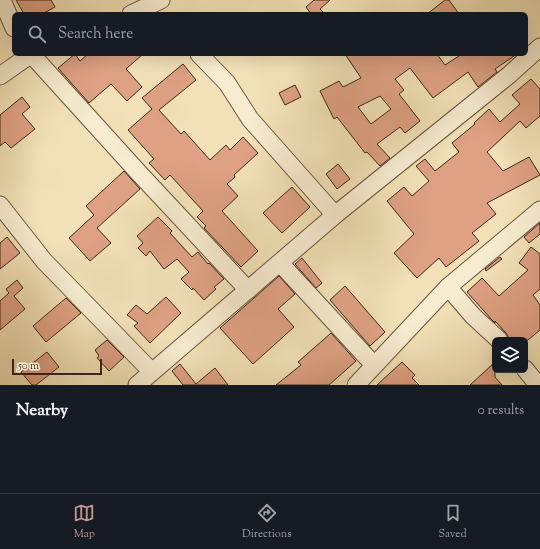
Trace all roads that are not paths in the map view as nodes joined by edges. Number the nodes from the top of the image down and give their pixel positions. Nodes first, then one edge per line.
1 (2, 0) edge
2 (158, 6) edge
3 (138, 12) edge
4 (12, 23) edge
5 (540, 47) edge
6 (29, 56) edge
7 (31, 56) edge
8 (201, 56) edge
9 (0, 76) edge
10 (0, 206) edge
11 (540, 210) edge
12 (335, 215) junction
13 (280, 263) junction
14 (448, 287) junction
15 (248, 290) junction
16 (496, 337) edge
17 (374, 365) junction
18 (152, 372) junction
19 (528, 373) edge
20 (137, 385) edge
21 (356, 385) edge
22 (538, 385) edge

1 - 4 street
2 - 3 street
5 - 12 street
6 - 9 street
7 - 15 street
8 - 12 street
10 - 18 street
11 - 14 street
12 - 13 street
13 - 15 street
13 - 17 street
14 - 16 street
14 - 17 street
15 - 18 street
17 - 21 street
18 - 20 street
19 - 22 street

